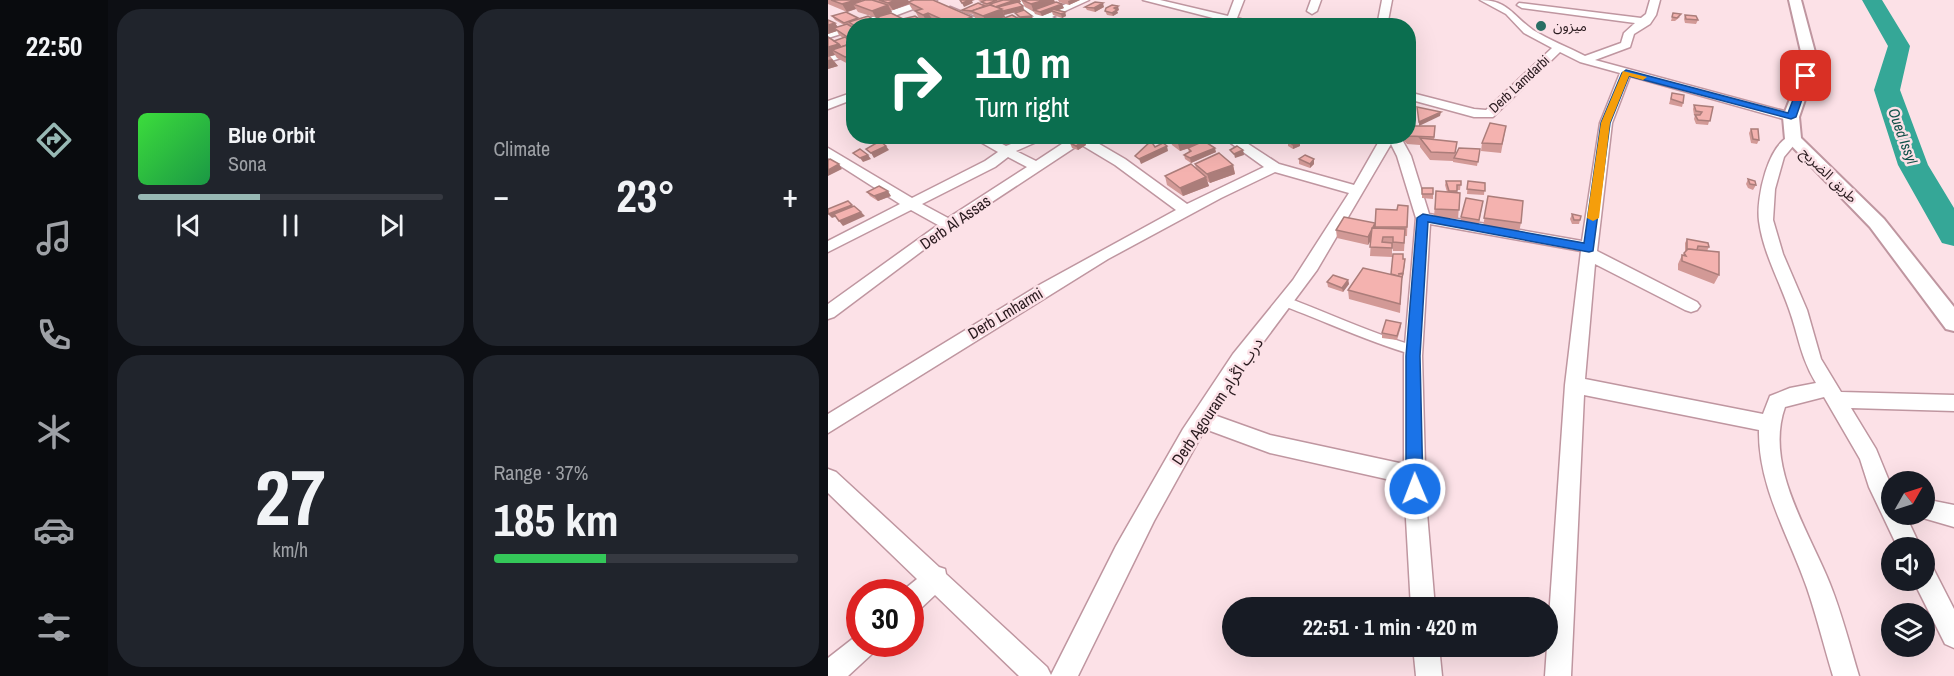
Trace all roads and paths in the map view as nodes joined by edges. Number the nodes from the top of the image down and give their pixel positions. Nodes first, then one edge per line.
1 (1019, 0) edge
2 (1084, 0) edge
3 (1148, 0) edge
4 (1239, 0) edge
5 (1317, 0) edge
6 (1386, 0) edge
7 (1485, 0) edge
8 (1655, 0) edge
9 (1795, 0) edge
10 (930, 1) edge
11 (1523, 3) edge
12 (875, 6) edge
13 (1312, 10) dead end
14 (895, 12) junction
15 (1514, 17) junction
16 (884, 18) edge
17 (969, 18) edge
18 (1041, 18) joint
19 (1232, 18) joint
20 (1383, 18) edge
21 (1646, 22) junction
22 (846, 29) edge
23 (828, 35) edge
24 (1558, 48) junction
25 (846, 53) edge
26 (828, 59) edge
27 (1584, 60) junction
28 (1626, 73) junction
29 (846, 98) edge
30 (1416, 98) edge
31 (828, 105) edge
32 (1791, 117) junction
33 (1793, 139) junction
34 (990, 144) edge
35 (1022, 144) edge
36 (1074, 144) edge
37 (1092, 144) edge
38 (1239, 144) edge
39 (1384, 144) edge
40 (1397, 144) edge
41 (828, 152) edge
42 (1006, 153) junction
43 (1038, 167) junction
44 (1274, 167) junction
45 (1358, 191) junction
46 (912, 205) junction
47 (1186, 210) junction
48 (1423, 218) junction
49 (949, 224) junction
50 (831, 242) edge
51 (1589, 251) junction
52 (1287, 302) junction
53 (1691, 306) dead end
54 (828, 313) edge
55 (1954, 323) edge
56 (1413, 350) junction
57 (1575, 385) junction
58 (1833, 394) junction
59 (1954, 403) edge
60 (1202, 419) junction
61 (828, 424) edge
62 (1769, 424) junction
63 (1414, 476) junction
64 (828, 479) edge
65 (1881, 485) edge
66 (1935, 512) edge
67 (1954, 516) edge
68 (936, 578) junction
69 (924, 589) edge
70 (1931, 591) edge
71 (1422, 597) edge
72 (1954, 635) edge
73 (849, 657) edge
74 (1427, 657) edge
75 (828, 676) edge
76 (1038, 676) edge
77 (1064, 676) edge
78 (1429, 676) edge
79 (1558, 676) edge
80 (1846, 676) edge

1 - 18 street
2 - 18 street
3 - 19 street
4 - 19 street
5 - 13 street
6 - 20 street
7 - 15 street
8 - 21 street
9 - 32 street, طريق الضريح
10 - 14 street
10 - 17 street
11 - 15 street
11 - 21 street
12 - 14 street
14 - 16 street
15 - 24 street
21 - 27 street
22 - 23 street
24 - 27 street
24 - 30 street, Derb Lamdarbi
25 - 26 street
27 - 28 street
28 - 32 street
28 - 51 street
29 - 31 street
32 - 33 street, طريق الضريح
33 - 55 street, طريق الضريح
33 - 58 street
34 - 42 street
35 - 42 street
36 - 43 street, Derb Al Assas
37 - 47 street
38 - 44 street
39 - 45 street, Derb Agouram درب اڭرام
40 - 48 street
41 - 46 street
42 - 43 street
42 - 46 street
43 - 49 street, Derb Al Assas
44 - 45 street
44 - 47 street, Derb Lmharmi
45 - 52 street, Derb Agouram درب اڭرام
46 - 49 street
46 - 50 street
47 - 61 street, Derb Lmharmi
48 - 51 street
48 - 56 street
49 - 54 street, Derb Al Assas
51 - 53 street
51 - 57 street
52 - 56 lane
52 - 60 street, Derb Agouram درب اڭرام
56 - 63 street
57 - 62 street
57 - 79 street
58 - 59 street
58 - 62 street
58 - 65 street
60 - 63 street
60 - 77 street, Derb Agouram درب اڭرام
62 - 80 street
63 - 71 street
64 - 68 street
66 - 67 street
68 - 69 street
68 - 76 street
70 - 72 street
73 - 75 street
74 - 78 street

